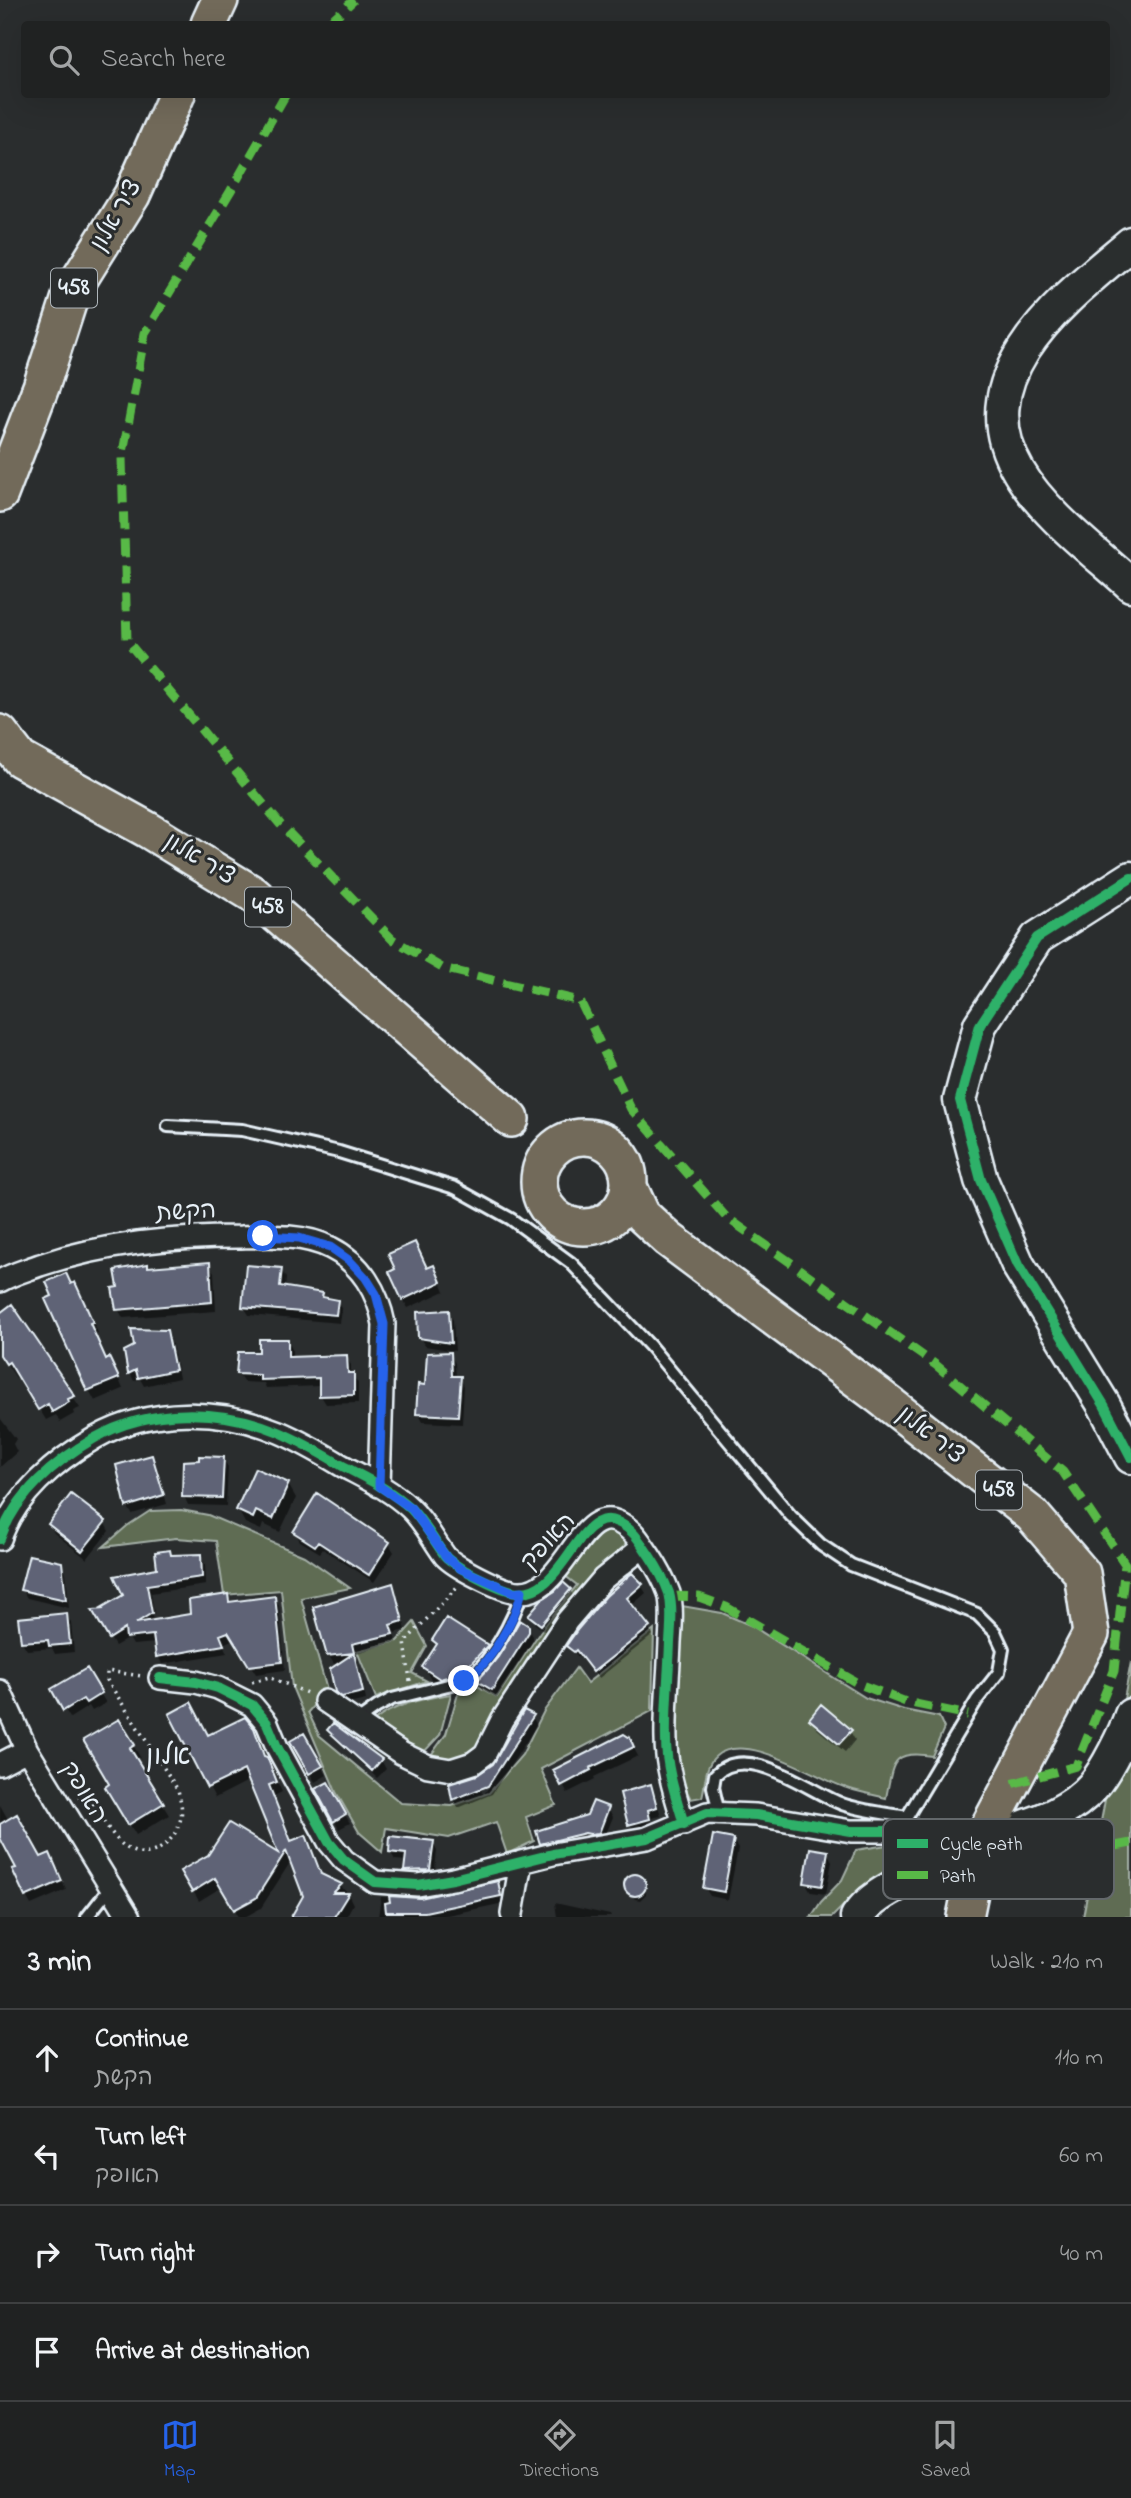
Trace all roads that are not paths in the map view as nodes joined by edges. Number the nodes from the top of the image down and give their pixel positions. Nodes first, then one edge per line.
1 (220, 0) edge
2 (210, 21) edge
3 (175, 98) edge
4 (1131, 243) edge
5 (0, 494) edge
6 (1131, 585) edge
7 (0, 733) edge
8 (1131, 878) edge
9 (511, 1119) junction
10 (168, 1126) dead end
11 (569, 1139) junction
12 (541, 1167) junction
13 (629, 1187) junction
14 (599, 1224) junction
15 (668, 1239) junction
16 (0, 1280) edge
17 (1131, 1457) edge
18 (379, 1486) junction
19 (1, 1531) edge
20 (643, 1547) junction
21 (522, 1591) junction
22 (160, 1678) road end
23 (0, 1691) edge
24 (325, 1701) road end
25 (1131, 1715) edge
26 (356, 1722) junction
27 (27, 1750) junction
28 (0, 1764) edge
29 (719, 1813) junction
30 (887, 1819) edge
31 (905, 1819) edge
32 (989, 1819) edge
33 (1045, 1819) edge
34 (684, 1824) junction
35 (883, 1827) edge
36 (522, 1862) junction
37 (110, 1888) junction
38 (883, 1893) edge
39 (968, 1899) edge
40 (512, 1914) dead end
41 (87, 1917) edge
42 (129, 1917) edge
43 (857, 1917) edge
44 (965, 1917) edge

1 - 2 main road
3 - 5 main road, ציר אלון / 458
4 - 6 street
7 - 9 main road, ציר אלון / 458
8 - 17 street
9 - 11 main road, ציר אלון / 458
9 - 12 main road, ציר אלון / 458
10 - 31 lane
11 - 12 main road
11 - 13 main road
12 - 14 main road
13 - 14 main road
13 - 15 main road, ציר אלון / 458
14 - 15 main road, ציר אלון / 458
15 - 32 main road, ציר אלון / 458
16 - 18 street, הקשת
18 - 19 street, האופק
18 - 21 street, האופק
20 - 21 street, האופק
20 - 26 street
20 - 34 street, האופק
21 - 26 lane
22 - 36 street
23 - 27 street, האופק
24 - 26 street
25 - 33 street
27 - 28 street
27 - 37 street, האופק
29 - 30 lane
29 - 34 street
29 - 35 street
34 - 36 street
36 - 40 street
37 - 41 lane
37 - 42 street, האופק
38 - 43 street
39 - 44 main road, ציר אלון / 458

